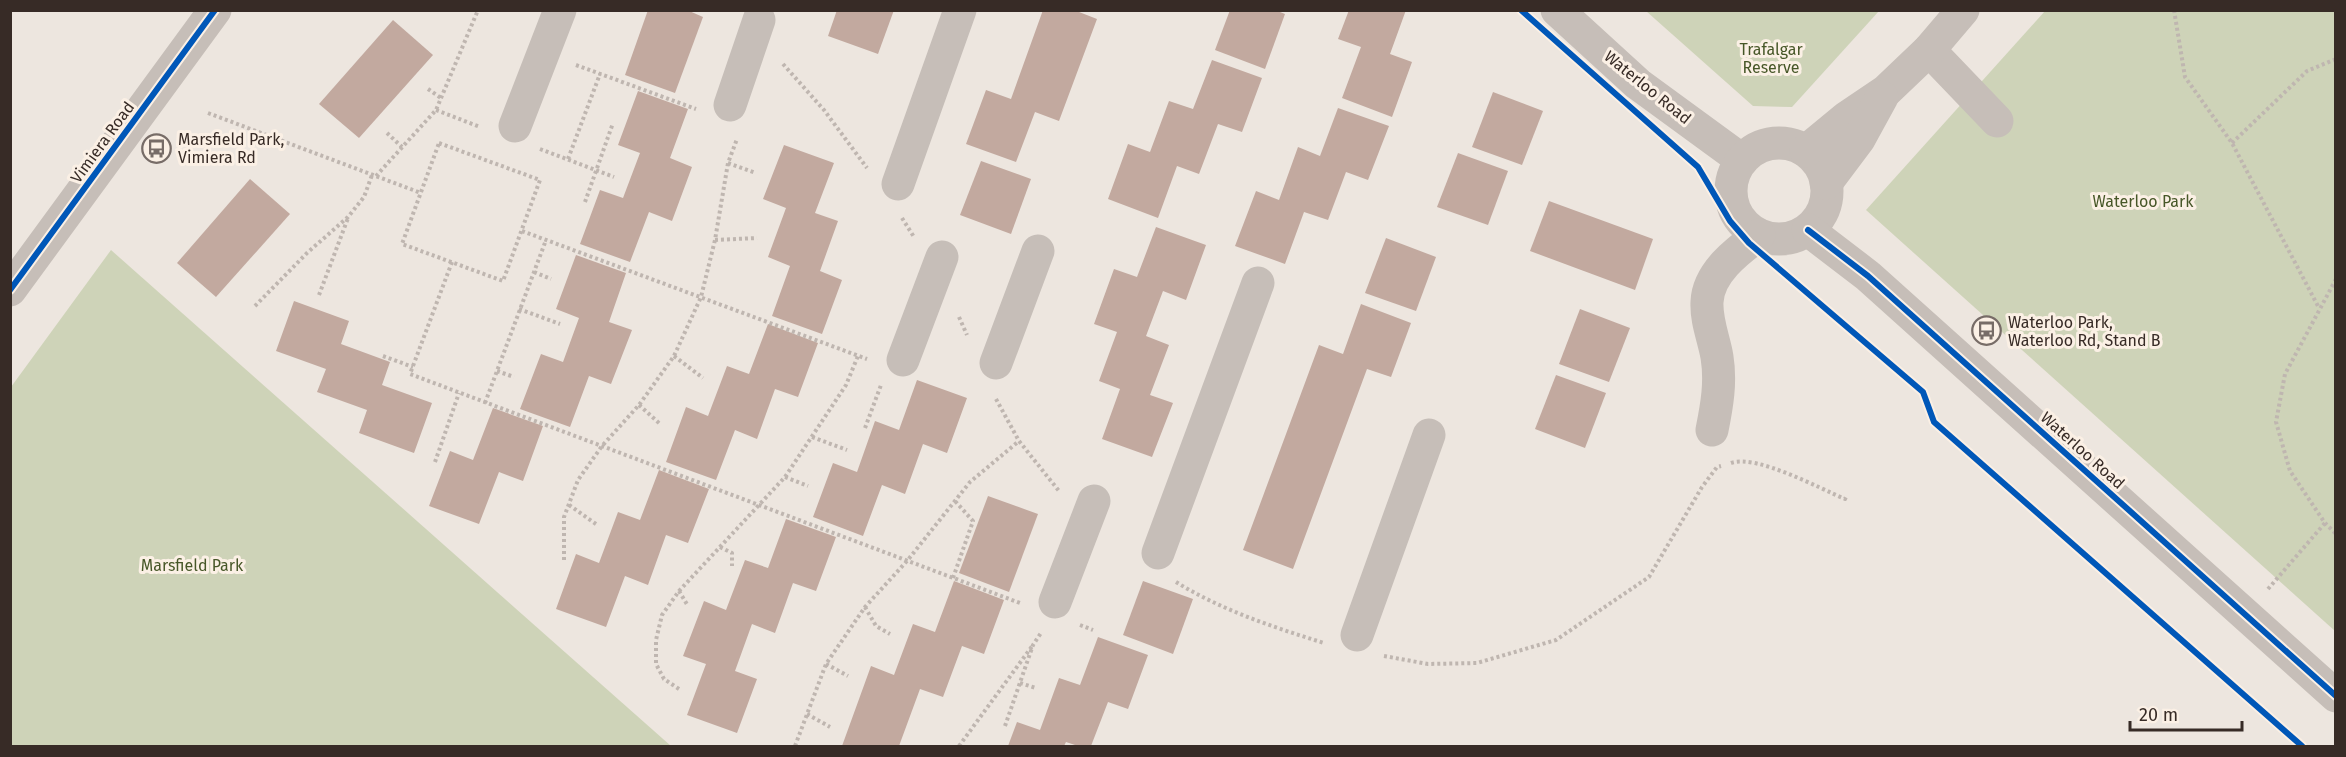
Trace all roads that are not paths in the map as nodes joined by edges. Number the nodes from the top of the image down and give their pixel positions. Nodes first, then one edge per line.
1 (215, 10) edge
2 (560, 10) edge
3 (960, 10) edge
4 (1557, 10) edge
5 (1963, 10) edge
6 (759, 20) dead end
7 (1929, 50) junction
8 (1886, 91) junction
9 (730, 105) road end
10 (1997, 121) dead end
11 (515, 126) dead end
12 (1806, 151) junction
13 (1742, 160) junction
14 (1826, 183) junction
15 (898, 184) dead end
16 (1808, 230) junction
17 (1759, 236) junction
18 (1038, 251) dead end
19 (942, 256) dead end
20 (1258, 283) dead end
21 (10, 290) edge
22 (890, 361) road end
23 (996, 363) dead end
24 (1712, 429) dead end
25 (1429, 435) dead end
26 (1094, 501) dead end
27 (1158, 553) dead end
28 (1052, 615) road end
29 (1353, 645) road end
30 (2336, 696) edge

1 - 21 street, Vimiera Road
2 - 11 street
3 - 15 street
4 - 13 street, Waterloo Road
5 - 7 street
6 - 9 street
7 - 8 street
7 - 10 street
8 - 12 street
8 - 14 street
12 - 13 street
12 - 14 street
13 - 17 street
14 - 16 street
16 - 17 street
16 - 30 street, Waterloo Road
17 - 24 street
18 - 23 street
19 - 22 street
20 - 27 street
25 - 29 street
26 - 28 street

